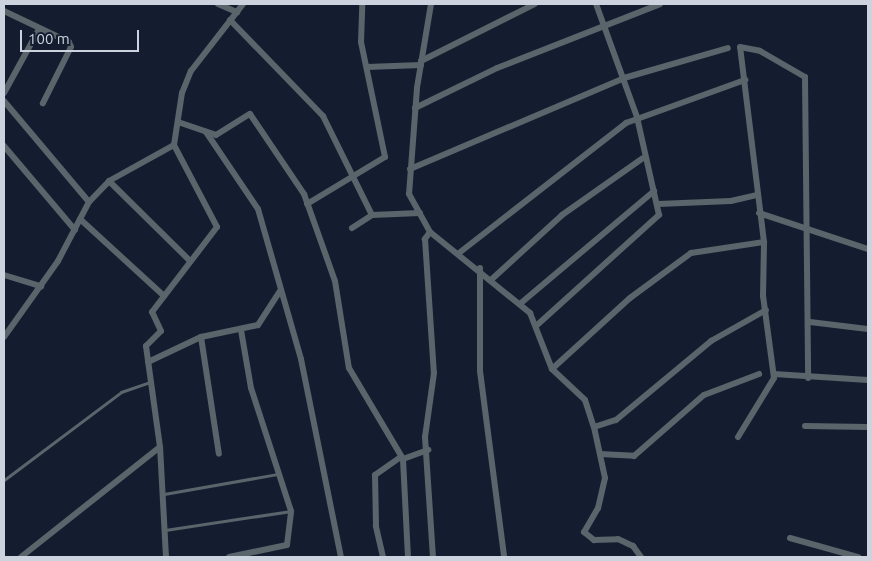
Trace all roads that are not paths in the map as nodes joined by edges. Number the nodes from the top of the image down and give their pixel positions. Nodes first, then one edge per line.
1 (218, 4) edge
2 (242, 4) edge
3 (362, 4) edge
4 (432, 4) edge
5 (535, 4) edge
6 (596, 4) edge
7 (660, 4) edge
8 (4, 11) edge
9 (237, 12) junction
10 (230, 20) junction
11 (606, 26) junction
12 (38, 31) dead end
13 (728, 48) dead end
14 (421, 63) junction
15 (367, 67) junction
16 (624, 78) junction
17 (745, 80) junction
18 (4, 93) edge
19 (4, 101) edge
20 (43, 103) dead end
21 (415, 108) junction
22 (638, 117) junction
23 (178, 122) junction
24 (206, 130) junction
25 (174, 145) junction
26 (4, 146) edge
27 (643, 158) junction
28 (410, 169) junction
29 (354, 173) junction
30 (109, 181) junction
31 (654, 191) junction
32 (757, 195) junction
33 (89, 202) junction
34 (307, 204) junction
35 (658, 204) junction
36 (420, 213) junction
37 (760, 213) junction
38 (372, 215) junction
39 (80, 219) junction
40 (352, 228) dead end
41 (805, 228) junction
42 (75, 230) junction
43 (430, 232) junction
44 (764, 242) junction
45 (868, 249) edge
46 (459, 253) junction
47 (190, 261) junction
48 (480, 268) junction
49 (4, 275) edge
50 (492, 279) junction
51 (41, 286) junction
52 (280, 291) junction
53 (164, 296) junction
54 (521, 304) junction
55 (766, 310) junction
56 (810, 322) junction
57 (4, 324) edge
58 (536, 326) junction
59 (12, 327) junction
60 (868, 329) edge
61 (241, 330) junction
62 (202, 336) junction
63 (4, 337) edge
64 (148, 362) junction
65 (552, 369) junction
66 (759, 374) dead end
67 (774, 374) junction
68 (808, 378) junction
69 (868, 380) edge
70 (151, 382) junction
71 (805, 426) dead end
72 (594, 427) junction
73 (868, 427) edge
74 (738, 437) dead end
75 (160, 447) junction
76 (428, 450) junction
77 (219, 454) dead end
78 (600, 454) junction
79 (402, 458) junction
80 (279, 474) junction
81 (4, 480) edge
82 (162, 494) junction
83 (291, 511) junction
84 (164, 530) junction
85 (790, 538) dead end
86 (22, 557) edge
87 (166, 557) edge
88 (229, 557) edge
89 (342, 557) edge
90 (383, 557) edge
91 (408, 557) edge
92 (433, 557) edge
93 (504, 557) edge
94 (642, 557) edge
95 (858, 557) edge

1 - 9 street
2 - 9 street
3 - 15 street
4 - 14 street
5 - 14 street
6 - 11 street
7 - 11 street
8 - 20 street
9 - 10 street
10 - 23 street
10 - 29 street
11 - 16 street
11 - 21 street
12 - 18 street
13 - 16 street
14 - 15 street
14 - 21 street
15 - 29 street
16 - 22 street
16 - 28 street
17 - 22 street
17 - 32 street
17 - 41 street
19 - 33 street
21 - 28 street
22 - 27 street
22 - 46 street
23 - 24 street
23 - 25 street
24 - 34 street
24 - 52 street
25 - 30 street
25 - 47 street
26 - 42 street
27 - 31 street
27 - 50 street
28 - 36 street
29 - 34 street
29 - 38 street
30 - 33 street
30 - 47 street
31 - 35 street
31 - 54 street
32 - 35 street
32 - 37 street
33 - 39 street
34 - 79 street
35 - 58 street
36 - 38 street
36 - 43 street
37 - 41 street
37 - 44 street
38 - 40 street
39 - 42 street
39 - 53 street
41 - 45 street
41 - 56 street
42 - 51 street
43 - 46 street
43 - 76 street
44 - 55 street
44 - 65 street
46 - 48 street
47 - 53 street
48 - 50 street
48 - 93 street
49 - 51 street
50 - 54 street
51 - 59 street
52 - 61 street
52 - 89 street
53 - 64 street
54 - 58 street
55 - 67 street
55 - 72 street
56 - 60 street
56 - 68 street
57 - 59 street
58 - 65 street
59 - 63 street
61 - 62 street
61 - 80 street
62 - 64 street
62 - 77 street
64 - 70 street
65 - 72 street
66 - 78 street
67 - 68 street
67 - 74 street
68 - 69 street
70 - 75 street
70 - 81 lane
71 - 73 street
72 - 78 street
75 - 82 street
75 - 86 street
76 - 79 street
76 - 92 street
78 - 94 street
79 - 90 street
79 - 91 street
80 - 82 lane
80 - 83 street
82 - 84 street
83 - 84 lane
83 - 88 street
84 - 87 street
85 - 95 street

